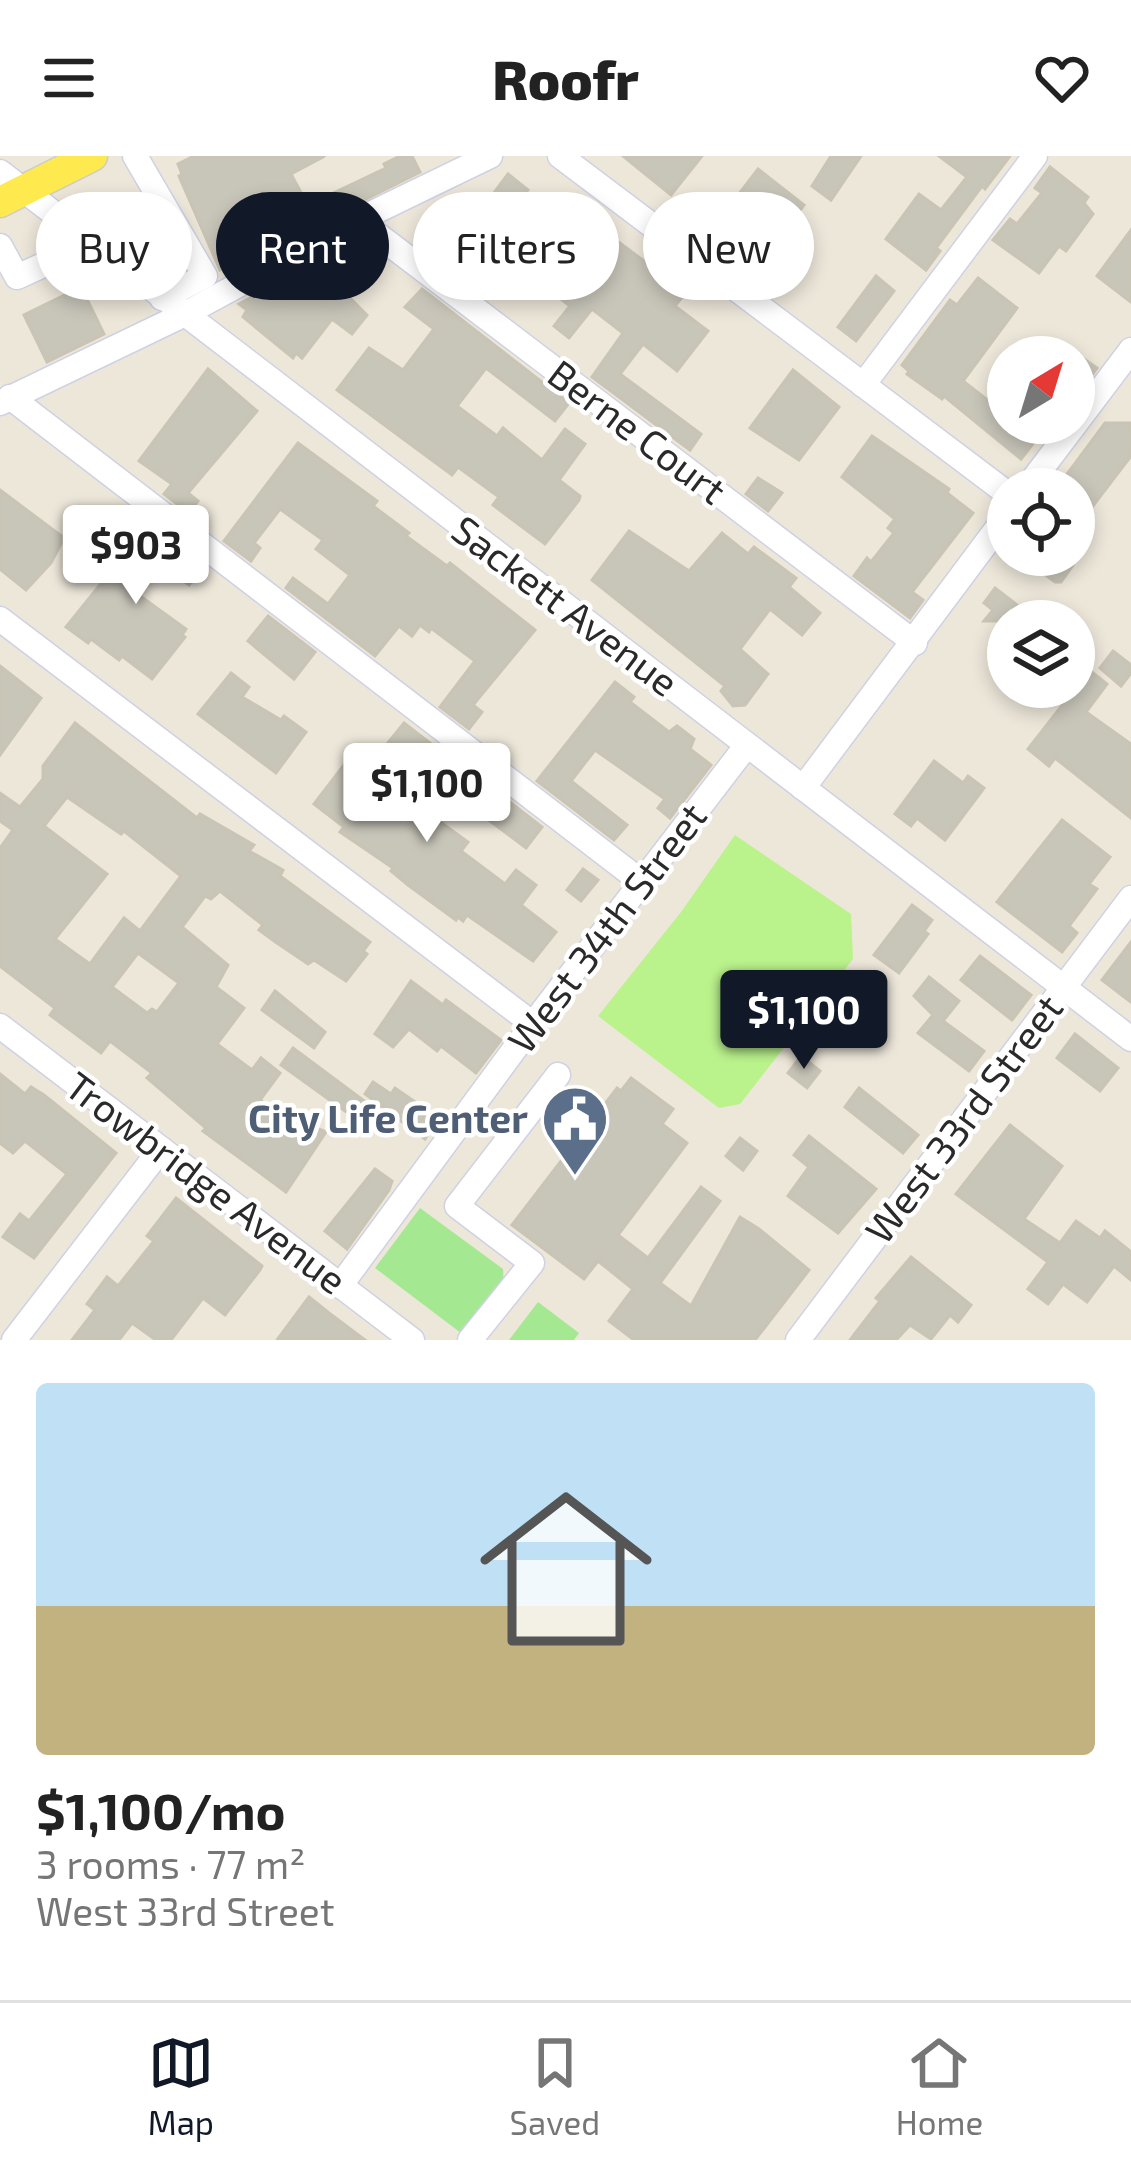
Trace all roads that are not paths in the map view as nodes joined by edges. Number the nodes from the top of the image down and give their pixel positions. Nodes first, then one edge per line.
1 (92, 156) edge
2 (136, 156) edge
3 (490, 156) edge
4 (560, 156) edge
5 (1035, 156) edge
6 (8, 188) edge
7 (157, 192) edge
8 (389, 205) edge
9 (36, 206) edge
10 (389, 244) edge
11 (0, 246) edge
12 (192, 252) edge
13 (36, 268) edge
14 (192, 283) edge
15 (216, 297) edge
16 (164, 300) edge
17 (183, 315) junction
18 (1131, 350) edge
19 (863, 385) junction
20 (5, 400) edge
21 (1042, 468) edge
22 (987, 478) edge
23 (987, 543) edge
24 (0, 619) edge
25 (915, 643) junction
26 (747, 745) junction
27 (803, 788) junction
28 (643, 883) junction
29 (1131, 898) edge
30 (1064, 988) junction
31 (533, 1024) junction
32 (0, 1026) edge
33 (1131, 1039) edge
34 (558, 1075) dead end
35 (160, 1149) junction
36 (340, 1286) junction
37 (14, 1340) edge
38 (412, 1340) edge
39 (470, 1340) edge
40 (798, 1340) edge

1 - 6 main road
2 - 7 street
3 - 8 street
4 - 19 street
5 - 19 street
6 - 9 street, Sackett Avenue
10 - 25 street, Berne Court
11 - 13 street
12 - 14 street
15 - 17 street
16 - 17 street, Sackett Avenue
17 - 20 street
17 - 26 street, Sackett Avenue
18 - 21 street
19 - 22 street
20 - 28 street
23 - 25 street
24 - 31 street
25 - 27 street
26 - 27 street, Sackett Avenue
26 - 28 street, West 34th Street
27 - 30 street, Sackett Avenue
28 - 31 street, West 34th Street
29 - 30 street, West 33rd Street
30 - 33 street, Sackett Avenue
30 - 40 street, West 33rd Street
31 - 36 street, West 34th Street
32 - 35 street, Trowbridge Avenue
34 - 39 street
35 - 36 street, Trowbridge Avenue
35 - 37 street
36 - 38 street, Trowbridge Avenue

